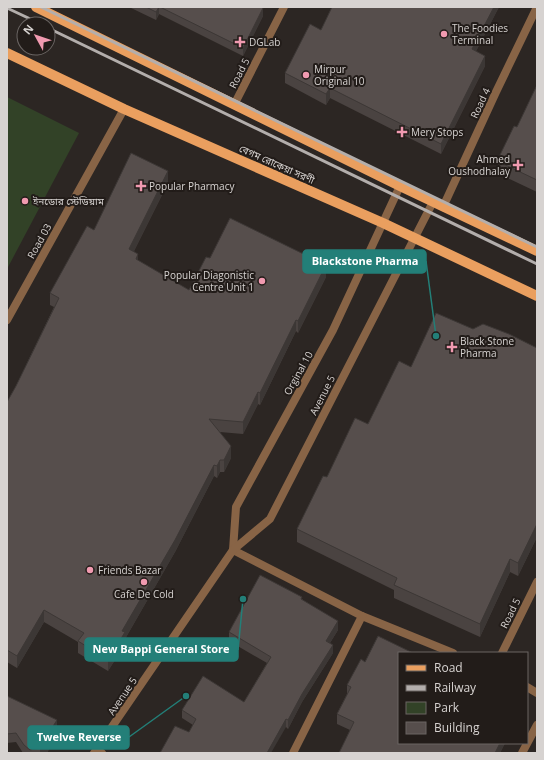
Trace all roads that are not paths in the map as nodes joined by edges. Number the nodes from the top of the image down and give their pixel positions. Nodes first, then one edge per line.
1 (36, 7) edge
2 (284, 7) edge
3 (537, 8) edge
4 (48, 10) edge
5 (7, 54) edge
6 (234, 105) junction
7 (124, 109) junction
8 (400, 186) junction
9 (433, 202) junction
10 (443, 207) junction
11 (383, 223) junction
12 (415, 238) junction
13 (537, 250) edge
14 (537, 296) edge
15 (7, 320) edge
16 (233, 550) junction
17 (537, 582) edge
18 (362, 616) junction
19 (451, 652) edge
20 (502, 652) edge
21 (528, 688) edge
22 (537, 693) edge
23 (537, 725) edge
24 (528, 742) edge
25 (527, 744) edge
26 (98, 752) edge
27 (293, 753) edge
28 (522, 753) edge

1 - 4 main road
2 - 6 street, Road 5
3 - 10 street, Road 4
4 - 6 main road
5 - 7 main road, বেগম রোকেয়া সরণী
6 - 8 main road
7 - 11 main road, বেগম রোকেয়া সরণী
7 - 15 street, Road 03
8 - 9 main road
8 - 11 street, Orginal 10
9 - 10 main road
9 - 12 street, Avenue 5
10 - 13 main road
11 - 12 main road, বেগম রোকেয়া সরণী
11 - 16 street, Orginal 10
12 - 14 main road, বেগম রোকেয়া সরণী
12 - 16 street, Avenue 5
16 - 18 street
16 - 26 street, Avenue 5
17 - 20 street, Road 5
18 - 19 street
18 - 27 street
21 - 22 street
23 - 24 street
25 - 28 street

